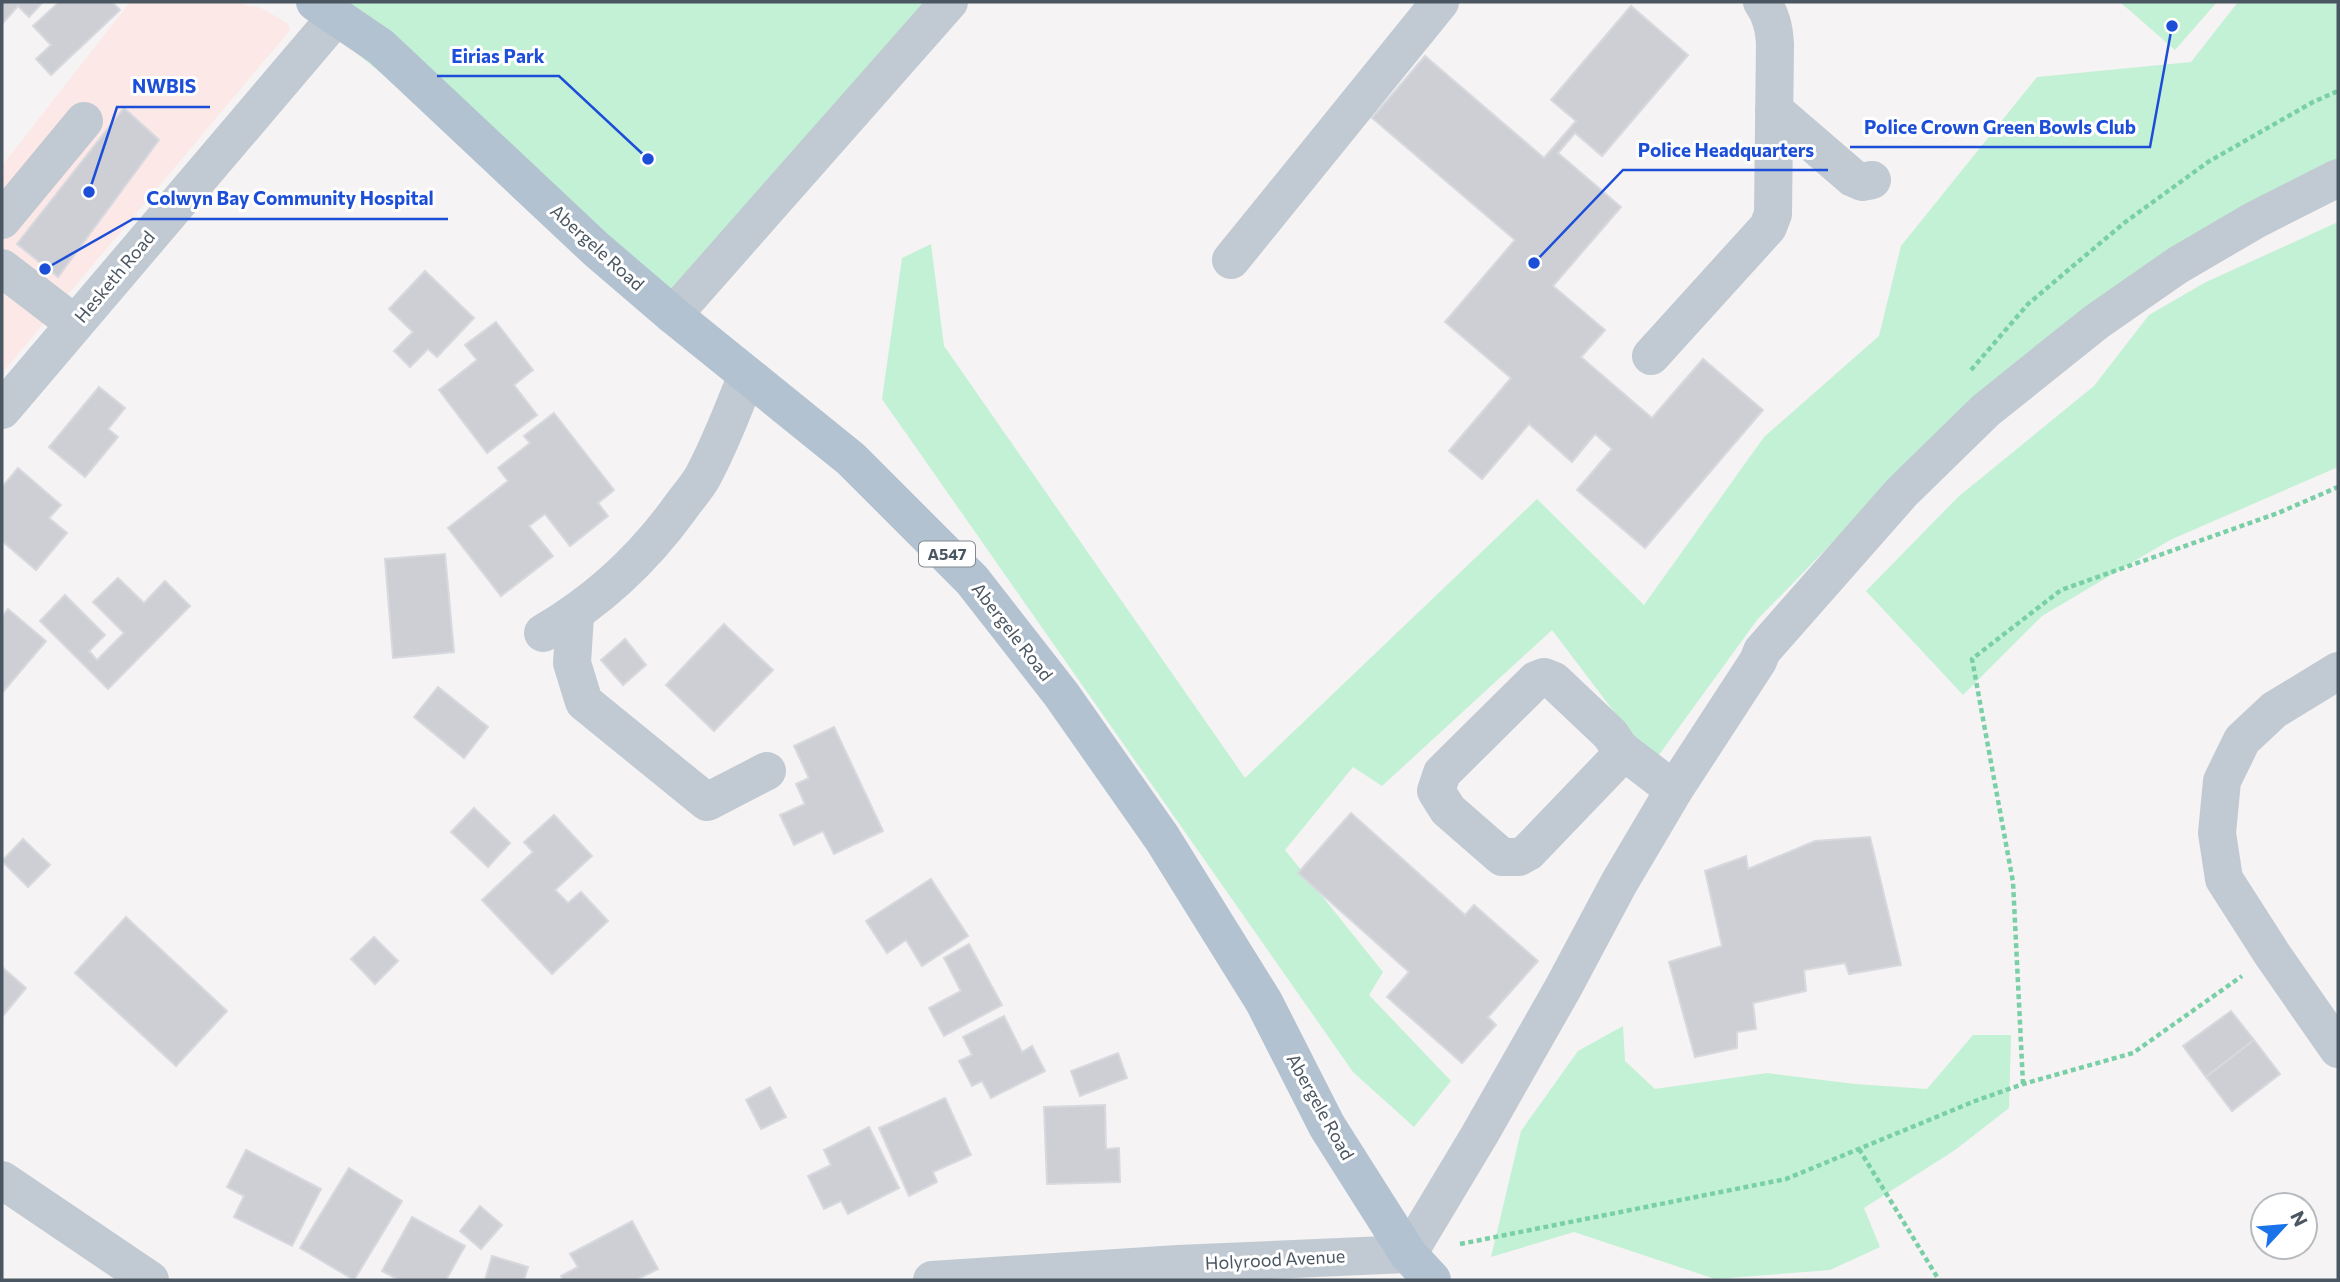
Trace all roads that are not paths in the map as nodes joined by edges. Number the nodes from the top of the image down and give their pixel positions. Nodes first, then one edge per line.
1 (949, 2) edge
2 (1440, 2) edge
3 (1762, 2) edge
4 (326, 9) edge
5 (1774, 110) junction
6 (84, 121) dead end
7 (2338, 178) edge
8 (1872, 180) dead end
9 (2, 220) edge
10 (1231, 260) dead end
11 (2, 268) edge
12 (673, 315) junction
13 (75, 324) junction
14 (1651, 356) dead end
15 (747, 375) junction
16 (2, 410) edge
17 (2338, 671) edge
18 (1623, 751) junction
19 (767, 771) dead end
20 (1674, 790) junction
21 (2338, 1049) edge
22 (2, 1180) edge
23 (1411, 1272) edge
24 (150, 1280) edge
25 (932, 1280) edge

1 - 12 street
2 - 10 street
3 - 5 street
4 - 12 main road, Abergele Road / A547
4 - 13 street, Hesketh Road
5 - 8 street
5 - 14 street
6 - 9 street
7 - 20 street
11 - 13 street
12 - 15 main road, Abergele Road / A547
13 - 16 street, Hesketh Road
15 - 19 street
15 - 23 main road, Abergele Road / A547
17 - 21 street
18 - 18 street
18 - 20 street
20 - 23 street
22 - 24 street
23 - 25 street, Holyrood Avenue

